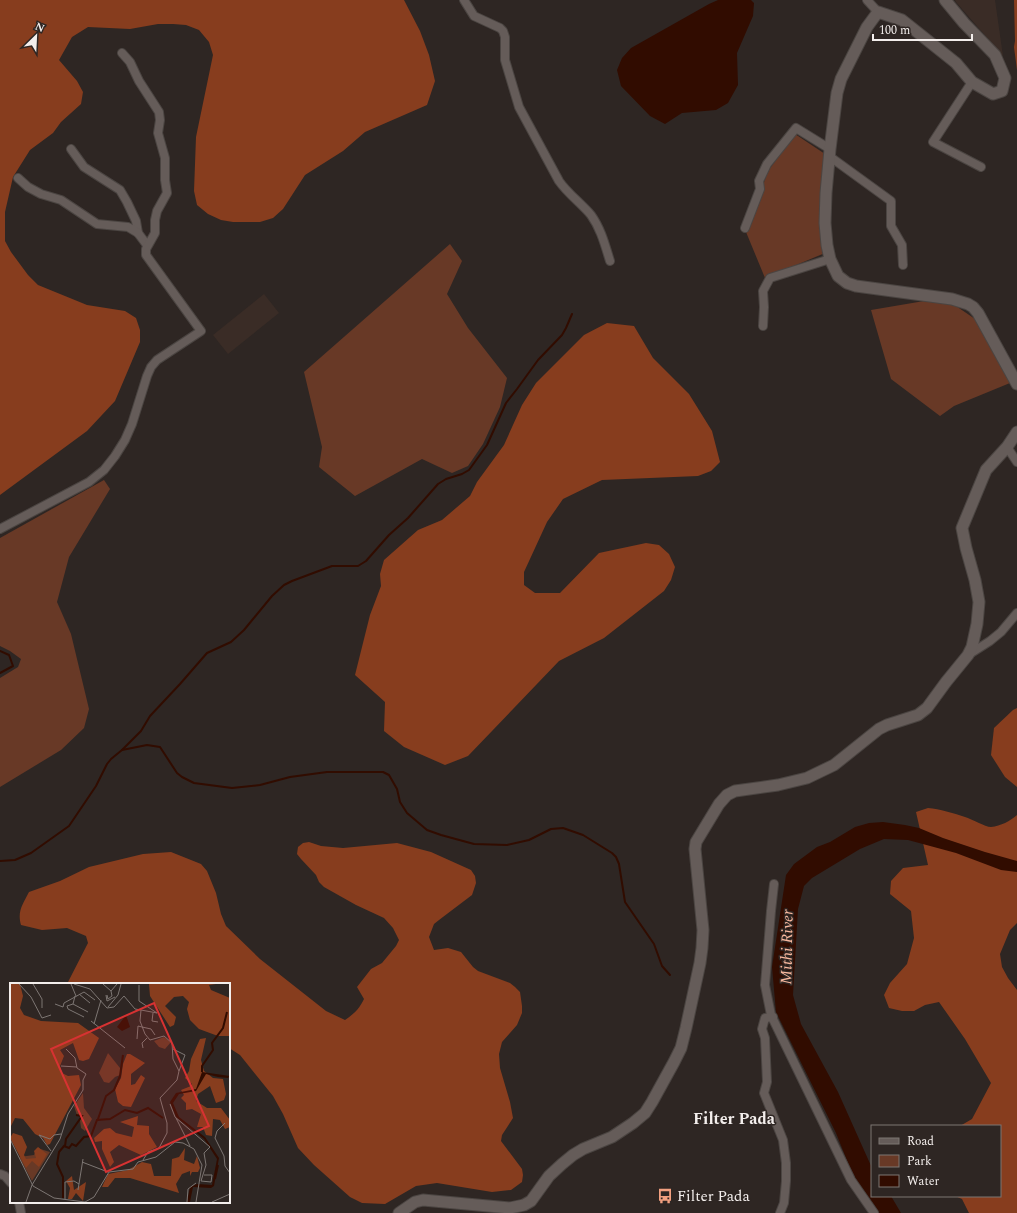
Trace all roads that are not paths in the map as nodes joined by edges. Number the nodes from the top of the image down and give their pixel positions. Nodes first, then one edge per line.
1 (464, 0) edge
2 (867, 0) edge
3 (945, 0) edge
4 (878, 12) junction
5 (122, 53) dead end
6 (972, 82) junction
7 (71, 150) dead end
8 (829, 153) junction
9 (981, 167) dead end
10 (18, 178) dead end
11 (744, 228) dead end
12 (138, 233) junction
13 (147, 245) junction
14 (830, 259) junction
15 (610, 261) dead end
16 (903, 265) dead end
17 (763, 326) dead end
18 (1017, 384) edge
19 (1017, 432) edge
20 (1007, 447) junction
21 (1017, 462) edge
22 (0, 528) edge
23 (1017, 612) edge
24 (968, 655) junction
25 (774, 884) dead end
26 (772, 1017) junction
27 (0, 1174) edge
28 (10, 1182) edge
29 (19, 1203) edge
30 (21, 1213) edge
31 (399, 1213) edge
32 (780, 1213) edge
33 (874, 1213) edge

1 - 15 street
2 - 4 street
3 - 6 street
4 - 6 street
4 - 8 street
5 - 13 street
6 - 9 street
7 - 12 street
8 - 11 street
8 - 14 street
8 - 16 street
10 - 12 street
12 - 13 street
13 - 22 street
14 - 17 street
14 - 18 street
19 - 20 street
20 - 21 street
20 - 24 street
23 - 24 street
24 - 31 street
25 - 26 street
26 - 32 street
26 - 33 street
27 - 28 street
29 - 30 street

